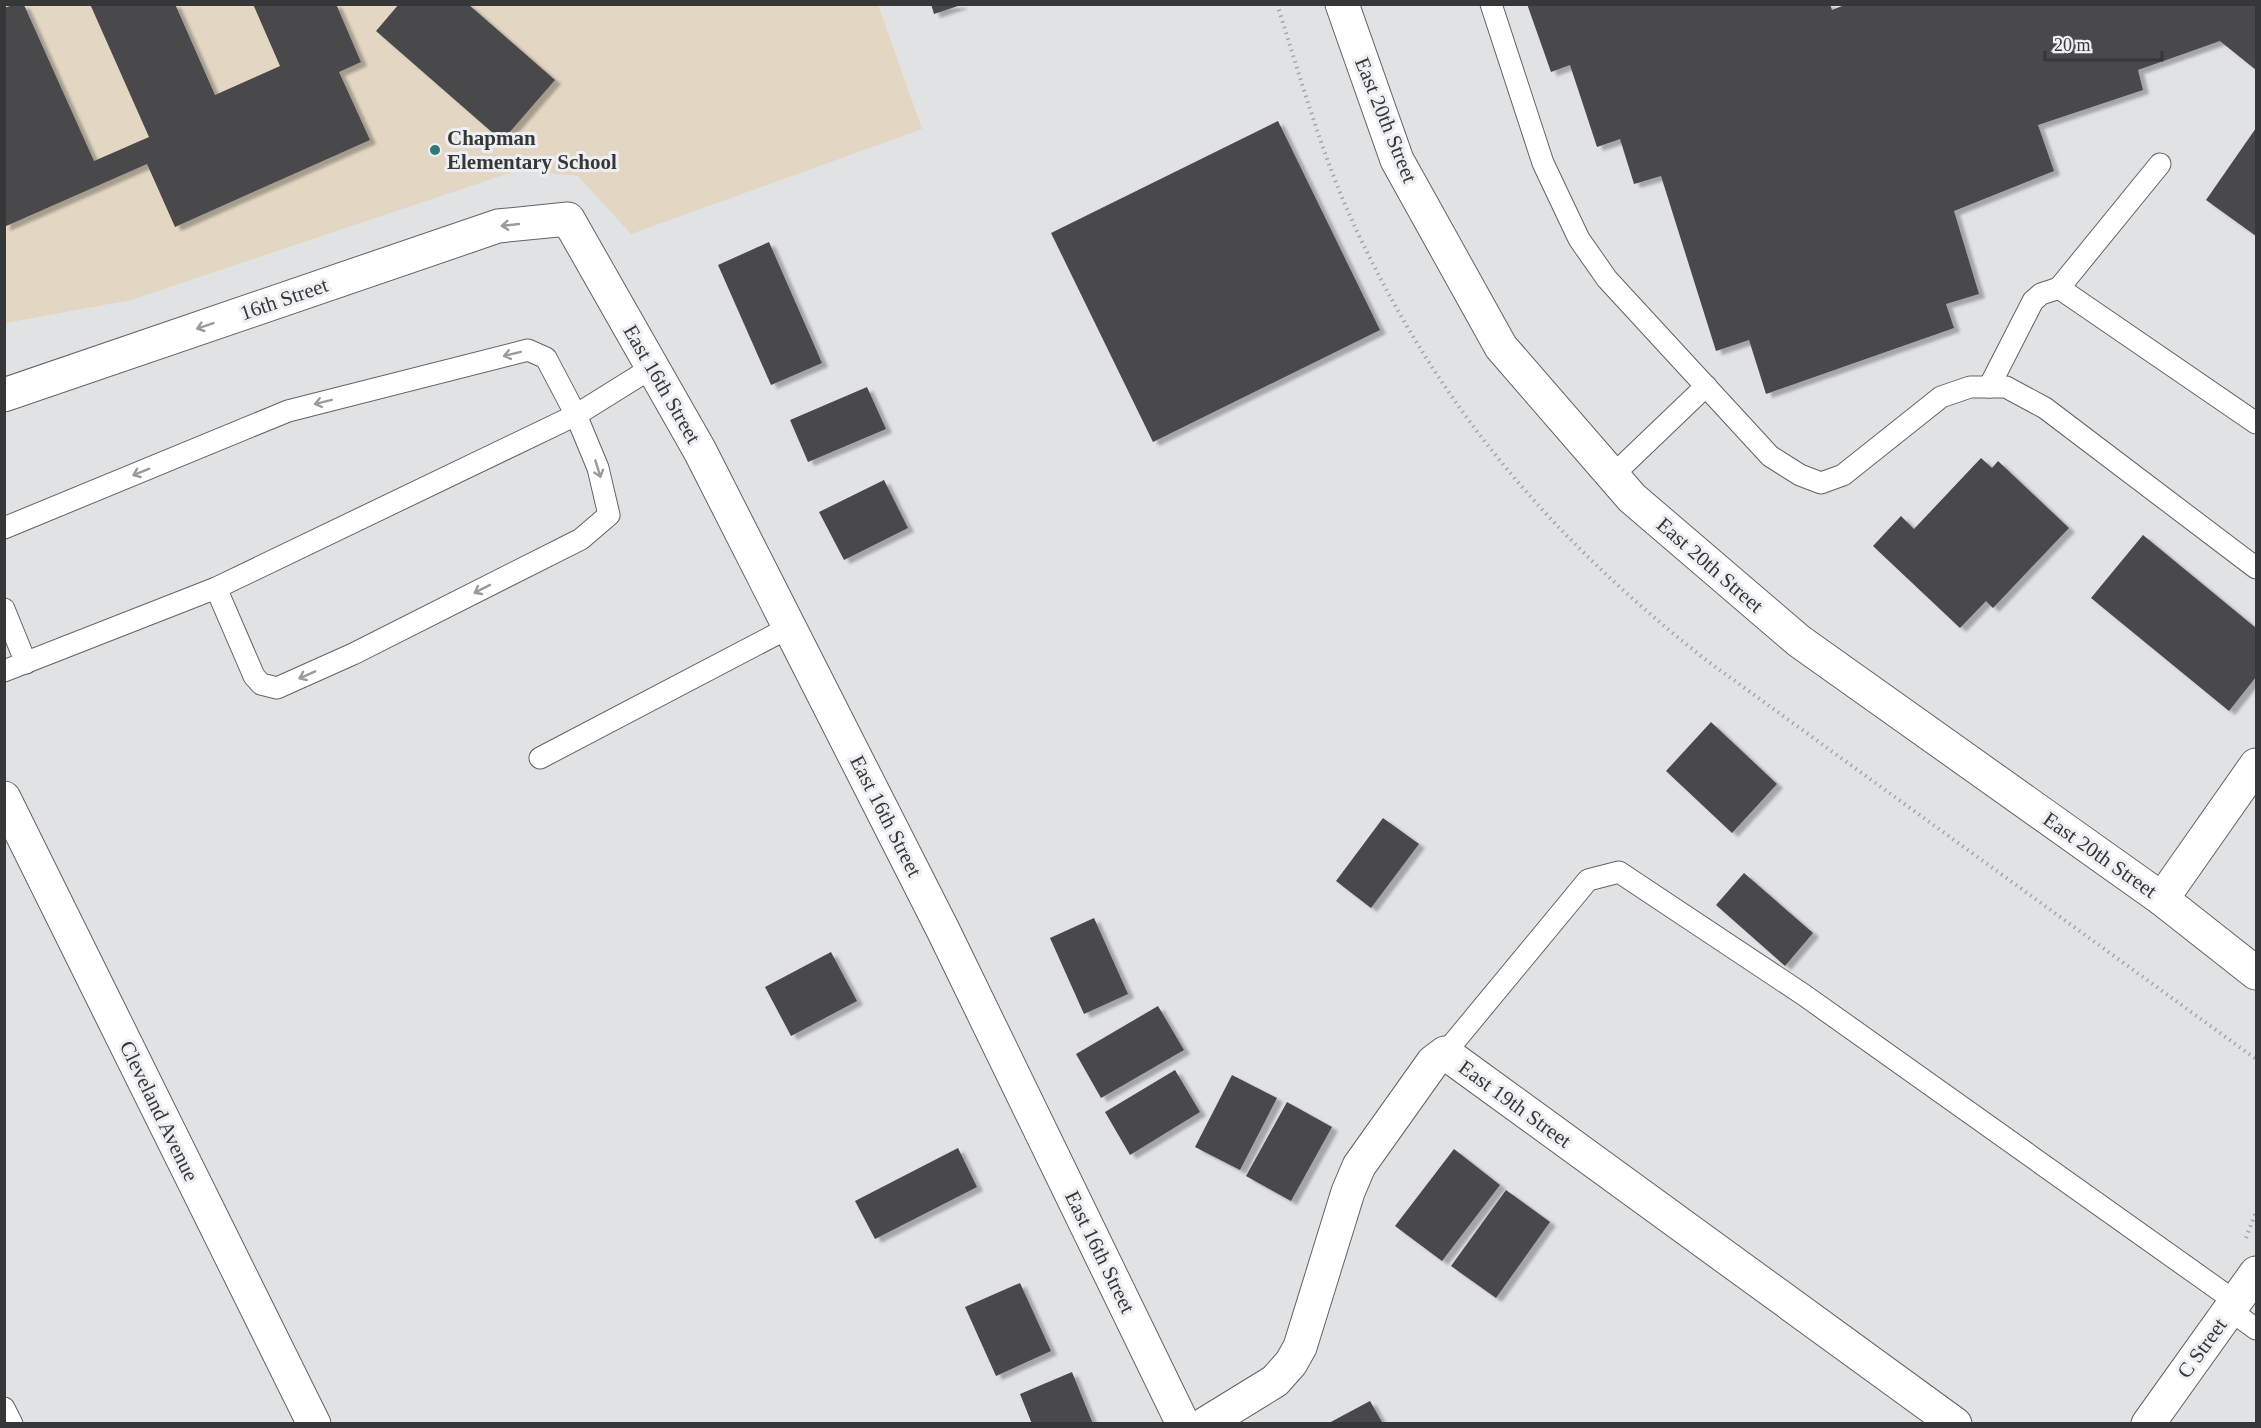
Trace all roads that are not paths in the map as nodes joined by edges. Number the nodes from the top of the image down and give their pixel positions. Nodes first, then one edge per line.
1 (1342, 4) edge
2 (1491, 4) edge
3 (2160, 164) dead end
4 (568, 219) joint
5 (2059, 288) junction
6 (653, 367) junction
7 (1706, 386) junction
8 (1989, 387) junction
9 (4, 395) edge
10 (576, 415) junction
11 (2256, 423) edge
12 (1612, 476) junction
13 (4, 528) edge
14 (2256, 568) edge
15 (216, 588) junction
16 (4, 609) edge
17 (790, 627) junction
18 (26, 663) junction
19 (4, 671) edge
20 (540, 758) dead end
21 (2256, 765) edge
22 (4, 798) edge
23 (2162, 899) junction
24 (2256, 973) edge
25 (1445, 1053) junction
26 (2256, 1273) edge
27 (2233, 1306) junction
28 (2256, 1329) edge
29 (4, 1408) edge
30 (12, 1424) edge
31 (314, 1424) edge
32 (1183, 1424) edge
33 (1205, 1424) edge
34 (1955, 1424) edge
35 (2148, 1424) edge

1 - 12 street, East 20th Street
2 - 7 lane
3 - 5 lane
4 - 6 street, East 16th Street
4 -> 9 street, 16th Street
5 - 8 lane
5 - 11 lane
6 - 10 lane
6 - 17 street, East 16th Street
7 - 8 lane
7 - 12 lane
8 - 14 lane
10 -> 13 lane
10 - 15 lane
10 -> 15 lane
12 - 23 street, East 20th Street
15 - 18 lane
16 - 18 lane
17 - 20 lane
17 - 32 street, East 16th Street
18 - 19 lane
21 - 23 street
22 - 31 street, Cleveland Avenue
23 - 24 street, East 20th Street
25 - 27 lane
25 - 33 street, East 19th Street
25 - 34 street, East 19th Street
26 - 27 street, C Street
27 - 28 lane
27 - 35 street, C Street
29 - 30 lane

